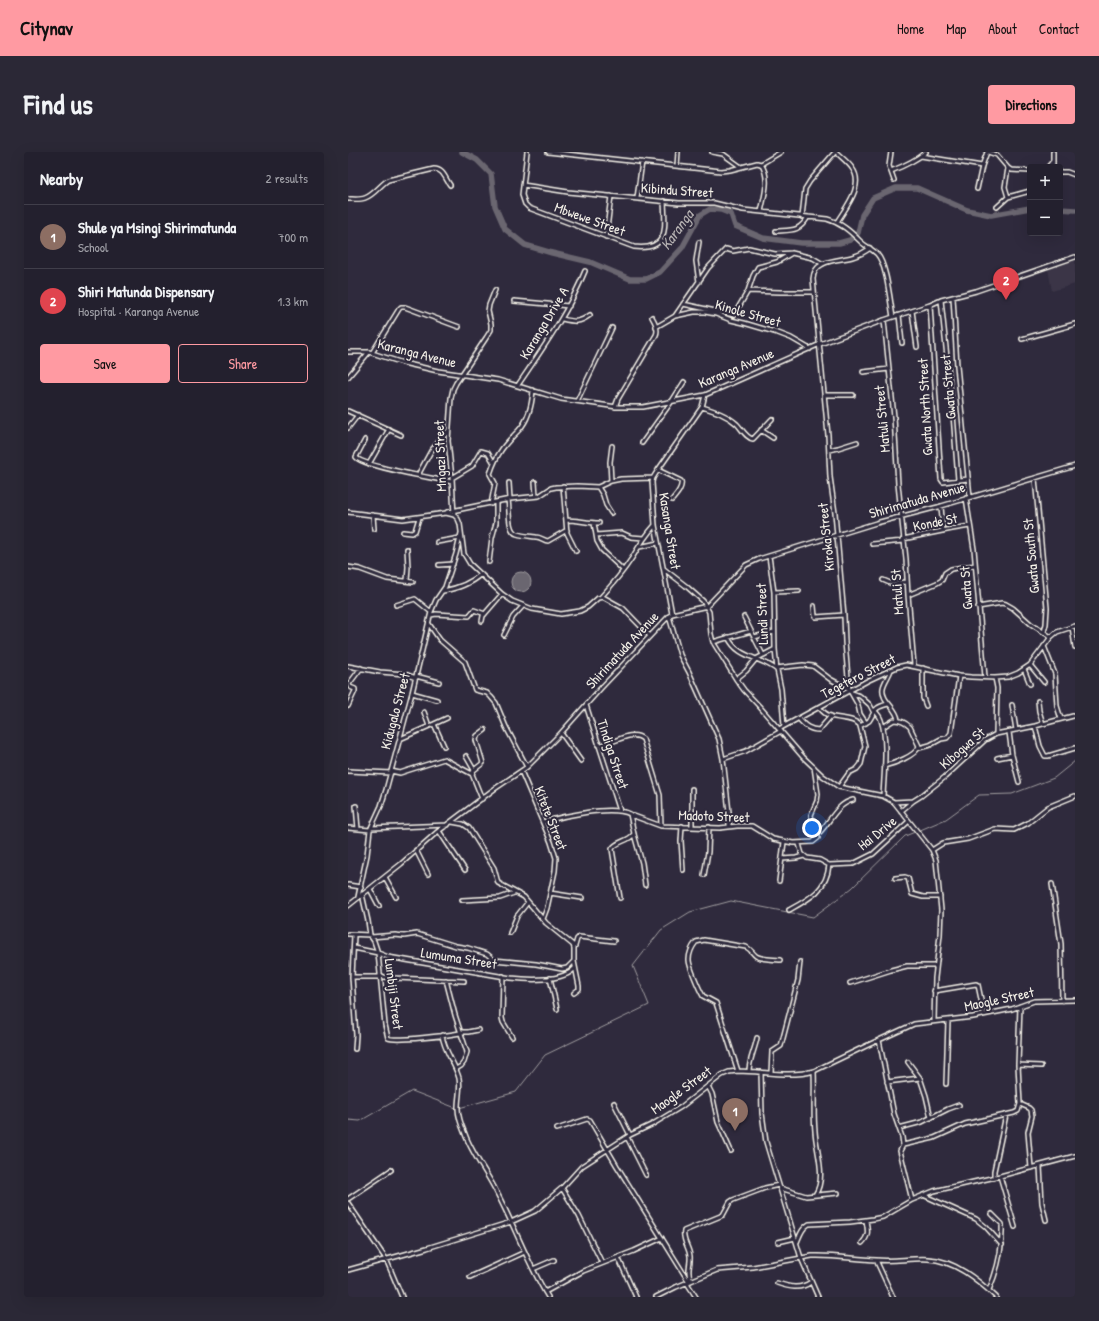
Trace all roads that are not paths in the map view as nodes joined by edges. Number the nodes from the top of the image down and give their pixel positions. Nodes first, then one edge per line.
1 (528, 152) edge
2 (548, 152) edge
3 (604, 152) edge
4 (678, 152) edge
5 (712, 152) edge
6 (781, 152) edge
7 (836, 152) edge
8 (891, 152) edge
9 (926, 152) edge
10 (987, 152) edge
11 (1053, 152) edge
12 (921, 156) junction
13 (604, 157) junction
14 (1054, 161) junction
15 (642, 162) junction
16 (761, 164) junction
17 (1051, 164) edge
18 (1054, 164) edge
19 (678, 166) junction
20 (982, 166) junction
21 (741, 167) junction
22 (1008, 168) junction
23 (891, 171) junction
24 (1027, 171) edge
25 (1063, 172) edge
26 (1075, 175) edge
27 (894, 180) dead end
28 (450, 185) dead end
29 (523, 185) junction
30 (977, 189) dead end
31 (1027, 192) edge
32 (611, 196) junction
33 (1008, 197) junction
34 (637, 198) junction
35 (348, 199) edge
36 (664, 201) junction
37 (997, 207) dead end
38 (761, 212) junction
39 (802, 217) junction
40 (808, 217) junction
41 (837, 222) junction
42 (776, 231) dead end
43 (606, 237) junction
44 (699, 242) dead end
45 (870, 248) junction
46 (792, 252) junction
47 (1075, 257) edge
48 (823, 264) junction
49 (585, 271) dead end
50 (699, 282) junction
51 (495, 290) dead end
52 (748, 291) junction
53 (814, 292) junction
54 (953, 297) junction
55 (941, 300) junction
56 (514, 301) dead end
57 (683, 304) junction
58 (930, 305) junction
59 (569, 306) junction
60 (912, 311) junction
61 (590, 315) dead end
62 (899, 315) junction
63 (675, 316) junction
64 (652, 317) dead end
65 (893, 317) junction
66 (562, 319) junction
67 (884, 320) junction
68 (1075, 324) edge
69 (460, 327) dead end
70 (656, 327) junction
71 (612, 328) dead end
72 (1022, 339) dead end
73 (902, 343) dead end
74 (820, 344) junction
75 (917, 347) dead end
76 (810, 349) junction
77 (348, 352) edge
78 (371, 352) junction
79 (889, 369) junction
80 (862, 372) dead end
81 (462, 375) junction
82 (348, 377) edge
83 (684, 382) dead end
84 (518, 385) junction
85 (533, 390) junction
86 (705, 395) junction
87 (825, 395) junction
88 (853, 395) dead end
89 (576, 401) junction
90 (672, 401) junction
91 (702, 406) junction
92 (615, 407) junction
93 (348, 411) edge
94 (358, 415) junction
95 (772, 419) dead end
96 (348, 428) edge
97 (389, 429) junction
98 (448, 430) junction
99 (762, 430) junction
100 (401, 435) dead end
101 (773, 438) dead end
102 (365, 440) dead end
103 (642, 442) dead end
104 (856, 442) dead end
105 (612, 446) dead end
106 (828, 450) junction
107 (494, 463) junction
108 (369, 464) junction
109 (1075, 466) edge
110 (658, 470) junction
111 (418, 475) junction
112 (653, 478) junction
113 (1036, 478) junction
114 (968, 479) junction
115 (452, 480) junction
116 (958, 480) junction
117 (611, 481) junction
118 (535, 482) dead end
119 (509, 483) dead end
120 (563, 486) junction
121 (598, 487) junction
122 (536, 496) junction
123 (968, 497) junction
124 (509, 500) junction
125 (672, 500) dead end
126 (496, 503) junction
127 (491, 504) junction
128 (941, 506) junction
129 (454, 511) junction
130 (348, 512) edge
131 (446, 513) junction
132 (611, 513) dead end
133 (454, 515) junction
134 (373, 516) junction
135 (901, 517) junction
136 (419, 518) junction
137 (566, 520) junction
138 (594, 523) junction
139 (599, 523) dead end
140 (655, 525) junction
141 (970, 526) junction
142 (374, 529) dead end
143 (567, 530) junction
144 (943, 531) junction
145 (403, 532) dead end
146 (461, 534) junction
147 (596, 535) junction
148 (837, 535) junction
149 (460, 538) junction
150 (644, 538) junction
151 (904, 540) junction
152 (437, 542) dead end
153 (658, 543) junction
154 (872, 544) dead end
155 (638, 547) junction
156 (407, 548) dead end
157 (576, 551) dead end
158 (769, 556) junction
159 (489, 562) dead end
160 (453, 564) junction
161 (438, 565) dead end
162 (975, 565) junction
163 (348, 567) edge
164 (664, 569) junction
165 (624, 570) junction
166 (481, 574) junction
167 (883, 580) dead end
168 (407, 581) junction
169 (413, 582) dead end
170 (907, 582) junction
171 (443, 591) junction
172 (799, 591) dead end
173 (774, 592) junction
174 (502, 594) junction
175 (908, 595) junction
176 (601, 597) junction
177 (396, 605) dead end
178 (523, 606) junction
179 (707, 606) junction
180 (814, 606) dead end
181 (978, 607) junction
182 (431, 614) junction
183 (485, 614) junction
184 (671, 615) junction
185 (844, 615) junction
186 (744, 616) dead end
187 (482, 621) dead end
188 (429, 624) junction
189 (1073, 626) edge
190 (750, 631) junction
191 (774, 632) junction
192 (1044, 632) junction
193 (504, 635) dead end
194 (650, 636) junction
195 (754, 637) junction
196 (1051, 637) junction
197 (728, 638) junction
198 (713, 642) junction
199 (1044, 646) junction
200 (1075, 647) edge
201 (775, 649) junction
202 (763, 655) junction
203 (756, 659) junction
204 (914, 665) junction
205 (1030, 665) junction
206 (348, 666) edge
207 (361, 668) junction
208 (923, 668) junction
209 (776, 669) junction
210 (1024, 669) junction
211 (890, 670) junction
212 (959, 676) junction
213 (416, 677) junction
214 (985, 677) junction
215 (995, 678) junction
216 (736, 679) junction
217 (439, 682) dead end
218 (1044, 682) dead end
219 (1030, 684) dead end
220 (851, 691) junction
221 (412, 693) junction
222 (437, 700) dead end
223 (1038, 701) dead end
224 (888, 704) junction
225 (586, 705) junction
226 (1012, 705) dead end
227 (348, 706) edge
228 (926, 706) dead end
229 (820, 708) junction
230 (874, 711) junction
231 (424, 712) dead end
232 (831, 716) junction
233 (1073, 716) dead end
234 (447, 718) dead end
235 (799, 719) junction
236 (1061, 719) junction
237 (898, 720) junction
238 (866, 723) junction
239 (434, 724) junction
240 (1043, 724) junction
241 (860, 725) junction
242 (429, 726) junction
243 (784, 726) junction
244 (1035, 726) junction
245 (883, 727) junction
246 (485, 730) dead end
247 (780, 730) junction
248 (1016, 730) junction
249 (1009, 732) junction
250 (561, 733) junction
251 (996, 734) junction
252 (400, 739) junction
253 (598, 745) junction
254 (444, 746) dead end
255 (919, 748) junction
256 (1075, 748) edge
257 (1012, 755) junction
258 (466, 756) dead end
259 (997, 758) dead end
260 (723, 759) junction
261 (580, 761) dead end
262 (527, 766) junction
263 (884, 766) junction
264 (814, 768) junction
265 (474, 770) junction
266 (348, 771) edge
267 (521, 771) junction
268 (391, 772) junction
269 (472, 774) junction
270 (1019, 782) dead end
271 (839, 786) junction
272 (692, 789) dead end
273 (883, 796) junction
274 (1075, 796) edge
275 (482, 799) junction
276 (853, 800) dead end
277 (913, 801) junction
278 (894, 802) junction
279 (356, 806) dead end
280 (620, 811) junction
281 (901, 811) junction
282 (631, 815) junction
283 (909, 821) junction
284 (452, 822) junction
285 (542, 822) junction
286 (448, 825) junction
287 (662, 826) junction
288 (682, 826) junction
289 (729, 826) junction
290 (692, 827) junction
291 (709, 827) junction
292 (348, 828) edge
293 (358, 829) junction
294 (370, 829) junction
295 (439, 831) junction
296 (634, 834) junction
297 (818, 834) junction
298 (784, 842) junction
299 (799, 844) junction
300 (416, 850) junction
301 (932, 850) junction
302 (804, 856) junction
303 (782, 859) junction
304 (829, 864) junction
305 (464, 870) dead end
306 (683, 870) dead end
307 (428, 874) dead end
308 (704, 875) dead end
309 (385, 877) junction
310 (895, 878) dead end
311 (779, 880) dead end
312 (1052, 884) dead end
313 (348, 885) edge
314 (645, 885) dead end
315 (361, 887) junction
316 (370, 889) junction
317 (514, 892) junction
318 (362, 894) junction
319 (550, 894) junction
320 (358, 897) junction
321 (396, 897) dead end
322 (940, 897) junction
323 (582, 898) dead end
324 (620, 898) dead end
325 (462, 900) dead end
326 (528, 902) junction
327 (348, 906) edge
328 (379, 906) dead end
329 (789, 910) dead end
330 (543, 919) junction
331 (510, 933) dead end
332 (348, 934) edge
333 (354, 935) junction
334 (370, 936) junction
335 (614, 941) dead end
336 (354, 948) junction
337 (574, 948) junction
338 (378, 953) junction
339 (574, 960) junction
340 (780, 960) dead end
341 (800, 962) dead end
342 (936, 966) junction
343 (575, 968) junction
344 (380, 976) junction
345 (504, 976) junction
346 (352, 977) junction
347 (550, 978) junction
348 (446, 980) junction
349 (464, 981) dead end
350 (850, 983) dead end
351 (934, 991) junction
352 (574, 992) dead end
353 (1075, 1000) edge
354 (1062, 1001) junction
355 (1020, 1006) junction
356 (557, 1009) dead end
357 (984, 1014) junction
358 (934, 1021) junction
359 (948, 1021) junction
360 (478, 1030) dead end
361 (460, 1032) junction
362 (442, 1035) junction
363 (512, 1037) dead end
364 (757, 1038) dead end
365 (879, 1040) junction
366 (354, 1049) dead end
367 (908, 1062) dead end
368 (1018, 1065) junction
369 (1041, 1066) dead end
370 (456, 1069) junction
371 (738, 1071) junction
372 (749, 1071) junction
373 (814, 1071) junction
374 (761, 1072) junction
375 (771, 1073) junction
376 (920, 1078) junction
377 (887, 1082) junction
378 (946, 1084) dead end
379 (708, 1086) junction
380 (614, 1104) dead end
381 (1020, 1104) junction
382 (958, 1105) dead end
383 (1006, 1115) junction
384 (931, 1118) junction
385 (899, 1128) junction
386 (557, 1129) dead end
387 (628, 1136) junction
388 (903, 1145) junction
389 (607, 1149) junction
390 (731, 1151) dead end
391 (1075, 1156) edge
392 (1040, 1166) junction
393 (1031, 1168) junction
394 (391, 1170) dead end
395 (646, 1175) dead end
396 (1000, 1176) junction
397 (994, 1178) junction
398 (779, 1186) junction
399 (562, 1188) junction
400 (838, 1193) dead end
401 (815, 1195) junction
402 (923, 1195) junction
403 (348, 1199) edge
404 (912, 1200) junction
405 (348, 1203) edge
406 (992, 1214) dead end
407 (1046, 1220) dead end
408 (866, 1221) junction
409 (511, 1222) junction
410 (1015, 1227) dead end
411 (662, 1238) junction
412 (795, 1238) junction
413 (778, 1242) dead end
414 (797, 1242) junction
415 (862, 1243) dead end
416 (1002, 1245) junction
417 (525, 1252) junction
418 (618, 1257) junction
419 (801, 1258) junction
420 (386, 1259) junction
421 (554, 1260) dead end
422 (876, 1260) junction
423 (602, 1263) junction
424 (533, 1269) junction
425 (348, 1270) edge
426 (470, 1277) dead end
427 (689, 1282) junction
428 (812, 1282) junction
429 (777, 1283) dead end
430 (989, 1290) junction
431 (545, 1292) junction
432 (402, 1297) edge
433 (548, 1297) edge
434 (636, 1297) edge
435 (656, 1297) edge
436 (696, 1297) edge
437 (818, 1297) edge
438 (893, 1297) edge
439 (996, 1297) edge

1 - 29 street, Mbwewe Street
2 - 13 street
3 - 13 street
4 - 19 street
5 - 21 street
6 - 16 street
7 - 39 street
7 - 41 street
8 - 23 street
9 - 12 street
10 - 20 street
10 - 22 street
11 - 14 street
12 - 20 street
12 - 23 street
13 - 15 street
14 - 17 street
14 - 18 street
15 - 19 street
15 - 34 street
16 - 21 street
16 - 38 street
19 - 21 street
20 - 30 street
22 - 24 street
22 - 33 street
23 - 27 street
25 - 26 street
28 - 35 street
29 - 32 street, Kibindu Street
29 - 43 street, Mbwewe Street
31 - 33 street
32 - 34 street, Kibindu Street
32 - 43 street
33 - 37 street
34 - 36 street, Kibindu Street
36 - 38 street, Kibindu Street
36 - 43 street, Mbwewe Street
38 - 39 street, Kibindu Street
39 - 40 street, Kibindu Street
40 - 41 street, Kibindu Street
40 - 42 street
41 - 45 street, Kibindu Street
44 - 50 street
45 - 48 street
45 - 65 street
46 - 48 street
46 - 50 street
46 - 52 street
47 - 54 street, Karanga Avenue
48 - 53 street, Kiroka Street
49 - 59 street, Karanga Drive A
50 - 57 street
51 - 81 street, Mngazi Street
52 - 53 street
52 - 57 street
53 - 74 street, Kiroka Street
54 - 55 street, Karanga Avenue
54 - 114 street, Gwata Street
55 - 58 street, Karanga Avenue
55 - 116 street
56 - 59 street
57 - 63 street
58 - 60 street, Karanga Avenue
58 - 116 street, Gwata North Street
59 - 66 street, Karanga Drive A
60 - 62 street, Karanga Avenue
60 - 75 street
61 - 66 street
62 - 65 street, Karanga Avenue
62 - 73 street
63 - 70 street, Kinole Street
63 - 76 street, Kinole Street
64 - 70 street
65 - 67 street, Karanga Avenue
66 - 84 street, Karanga Drive A
67 - 74 street, Karanga Avenue
67 - 79 street, Matuli Street
68 - 72 street
69 - 78 street
70 - 92 street
71 - 89 street
74 - 76 street, Karanga Avenue
74 - 87 street, Kiroka Street
76 - 86 street, Karanga Avenue
77 - 78 street, Karanga Avenue
78 - 81 street, Karanga Avenue
78 - 82 street
79 - 80 street
79 - 135 street, Matuli Street
81 - 84 street, Karanga Avenue
81 - 98 street, Mngazi Street
83 - 90 street
84 - 85 street, Karanga Avenue
85 - 89 street, Karanga Avenue
85 - 107 street
86 - 90 street, Karanga Avenue
86 - 91 street, Kasanga Street
87 - 88 street
87 - 106 street, Kiroka Street
89 - 92 street, Karanga Avenue
90 - 92 street, Karanga Avenue
90 - 103 street
91 - 99 street
91 - 110 street, Kasanga Street
93 - 94 street
94 - 96 street
94 - 97 street
95 - 99 street
97 - 100 street
97 - 108 street
98 - 111 street
98 - 115 street, Mngazi Street
99 - 101 street
102 - 108 street
104 - 106 street
105 - 117 street
106 - 148 street, Kiroka Street
107 - 115 street
107 - 127 street
108 - 111 street
109 - 113 street, Shirimatuda Avenue
110 - 112 street, Kasanga Street
110 - 125 street
111 - 115 street
112 - 117 street
112 - 140 street, Kasanga Street
113 - 123 street, Shirimatuda Avenue
113 - 192 street, Gwata South St
114 - 116 street, Gwata North Street
114 - 123 street, Gwata St
115 - 129 street, Mngazi Street
117 - 121 street
118 - 122 street
119 - 124 street
120 - 121 street
120 - 122 street
120 - 137 street
121 - 132 street
122 - 124 street
123 - 128 street, Shirimatuda Avenue
123 - 141 street, Gwata St
124 - 126 street
124 - 143 street
126 - 127 street
126 - 159 street
127 - 129 street
128 - 135 street, Shirimatuda Avenue
128 - 144 street
129 - 131 street
129 - 133 street, Mngazi Street
130 - 134 street
131 - 133 street
131 - 136 street
133 - 146 street
134 - 136 street
134 - 142 street
135 - 148 street, Shirimatuda Avenue
135 - 151 street, Matuli St
136 - 145 street
137 - 138 street
137 - 143 street
138 - 139 street
138 - 147 street
140 - 150 street
140 - 153 street, Kasanga Street
141 - 144 street, Konde St
141 - 162 street, Gwata St
143 - 157 street
144 - 151 street, Konde St
146 - 149 street, Kidugalo Street
146 - 166 street
147 - 150 street
147 - 165 street
148 - 158 street, Shirimatuda Avenue
148 - 185 street, Kiroka Street
149 - 152 street
149 - 160 street, Kidugalo Street
150 - 155 street
151 - 154 street, Konde St
151 - 170 street, Matuli St
153 - 155 street
153 - 164 street, Kasanga Street
155 - 165 street
156 - 168 street
158 - 173 street, Lundi Street
158 - 179 street, Shirimatuda Avenue
160 - 161 street
160 - 171 street, Kidugalo Street
162 - 175 street
162 - 181 street, Gwata St
163 - 168 street
164 - 179 street
164 - 184 street, Kasanga Street
165 - 176 street
166 - 171 street
166 - 174 street
167 - 170 street
168 - 169 street
170 - 175 street, Matuli St
171 - 182 street, Kidugalo Street
172 - 173 street
173 - 191 street, Lundi Street
174 - 178 street
174 - 183 street
175 - 204 street, Matuli St
176 - 178 street
176 - 194 street
177 - 182 street
178 - 193 street
179 - 184 street, Shirimatuda Avenue
179 - 198 street
180 - 185 street
181 - 192 street
181 - 214 street, Gwata St
182 - 183 street
182 - 188 street, Kidugalo Street
183 - 187 street
184 - 194 street, Shirimatuda Avenue
184 - 260 street, Kasanga Street
185 - 220 street, Kiroka Street
186 - 190 street
188 - 213 street, Kidugalo Street
188 - 262 street
189 - 196 street, Tegetero Street
189 - 200 street
190 - 195 street
190 - 197 street
191 - 195 street
191 - 201 street, Lundi Street
192 - 196 street
194 - 225 street, Shirimatuda Avenue
195 - 202 street
196 - 199 street, Tegetero Street
197 - 198 street
197 - 203 street
198 - 216 street
199 - 205 street, Tegetero Street
199 - 236 street
201 - 202 street
201 - 209 street, Lundi Street
202 - 203 street
203 - 209 street
203 - 216 street
204 - 208 street, Tegetero Street
204 - 211 street, Tegetero Street
205 - 210 street, Tegetero Street
205 - 218 street
206 - 207 street
207 - 213 street
207 - 227 street
208 - 212 street, Tegetero Street
208 - 228 street
209 - 220 street
209 - 243 street, Lundi Street
210 - 215 street, Tegetero Street
210 - 219 street
211 - 220 street, Tegetero Street
211 - 224 street
212 - 214 street, Tegetero Street
212 - 255 street
213 - 217 street
213 - 221 street, Kidugalo Street
214 - 215 street, Tegetero Street
215 - 251 street
216 - 247 street
220 - 229 street, Tegetero Street
220 - 230 street
220 - 238 street, Kiroka Street
221 - 222 street
221 - 252 street, Kidugalo Street
223 - 240 street
224 - 230 street
224 - 237 street
225 - 250 street, Shirimatuda Avenue
225 - 253 street, Tindiga Street
226 - 248 street
229 - 232 street
229 - 235 street, Tegetero Street
230 - 238 street
230 - 245 street
231 - 242 street
232 - 235 street
232 - 241 street
233 - 236 street, Kibogwa St
234 - 239 street
235 - 243 street, Tegetero Street
236 - 240 street, Kibogwa St
237 - 245 street
237 - 255 street
238 - 241 street
239 - 242 street
239 - 254 street
240 - 244 street, Kibogwa St
241 - 271 street
242 - 252 street
243 - 247 street, Tegetero Street
244 - 248 street, Kibogwa St
244 - 256 street
245 - 263 street
246 - 265 street
247 - 260 street, Tegetero Street
247 - 264 street
248 - 249 street, Kibogwa St
249 - 251 street, Kibogwa St
249 - 257 street
250 - 261 street
250 - 262 street, Shirimatuda Avenue
251 - 277 street, Kibogwa St
252 - 268 street, Kidugalo Street
253 - 280 street, Tindiga Street
253 - 287 street
255 - 263 street
257 - 259 street
257 - 270 street
258 - 265 street
260 - 289 street, Kasanga Street
262 - 267 street, Shirimatuda Avenue
263 - 273 street
264 - 271 street
264 - 297 street
265 - 269 street
266 - 268 street
267 - 275 street, Shirimatuda Avenue
267 - 285 street, Kitete Street
268 - 269 street
268 - 294 street, Kidugalo Street
269 - 275 street
271 - 273 street
272 - 290 street
273 - 278 street
274 - 301 street
275 - 284 street, Shirimatuda Avenue
276 - 297 street, Madoto Street
277 - 278 street
277 - 281 street, Kibogwa St
278 - 281 street
279 - 293 street
280 - 282 street
280 - 285 street
281 - 283 street
282 - 287 street, Madoto Street
282 - 296 street
283 - 301 street
283 - 304 street, Hai Drive
284 - 286 street, Shirimatuda Avenue
284 - 317 street
285 - 319 street, Kitete Street
286 - 294 street
286 - 295 street, Shirimatuda Avenue
287 - 288 street, Madoto Street
288 - 290 street, Madoto Street
288 - 306 street
289 - 291 street, Madoto Street
289 - 298 street, Madoto Street
290 - 291 street, Madoto Street
291 - 308 street
292 - 293 street
293 - 294 street
294 - 315 street, Kidugalo Street
295 - 300 street, Shirimatuda Avenue
295 - 305 street
296 - 314 street
296 - 324 street
297 - 299 street, Madoto Street
298 - 299 street, Madoto Street
298 - 303 street
299 - 302 street
300 - 307 street
300 - 309 street, Shirimatuda Avenue
301 - 322 street
302 - 303 street
302 - 304 street, Hai Drive
303 - 311 street
304 - 329 street
309 - 316 street, Shirimatuda Avenue
309 - 321 street
310 - 322 street
312 - 354 street
313 - 315 street
315 - 320 street, Kidugalo Street
316 - 318 street, Shirimatuda Avenue
316 - 328 street
317 - 325 street
317 - 326 street
318 - 320 street, Shirimatuda Avenue
318 - 334 street
319 - 323 street
319 - 330 street, Kitete Street
320 - 327 street, Shirimatuda Avenue
322 - 342 street
326 - 330 street
326 - 331 street
330 - 337 street
332 - 333 street
333 - 334 street
333 - 336 street
334 - 338 street
334 - 339 street
335 - 337 street
336 - 338 street, Lumuma Street
336 - 346 street
337 - 339 street
338 - 344 street, Lumbiji Street
338 - 345 street, Lumuma Street
339 - 343 street
340 - 371 street
341 - 375 street
342 - 350 street
342 - 351 street
343 - 347 street, Lumuma Street
343 - 352 street
344 - 346 street
344 - 348 street
344 - 362 street, Lumbiji Street
345 - 347 street, Lumuma Street
345 - 363 street
346 - 366 street
347 - 356 street
348 - 349 street
348 - 361 street
351 - 357 street
351 - 358 street
353 - 354 street, Maogle Street
354 - 355 street, Maogle Street
355 - 357 street, Maogle Street
355 - 368 street
357 - 359 street, Maogle Street
358 - 359 street, Maogle Street
358 - 365 street, Maogle Street
359 - 378 street
360 - 361 street, Lumbiji Street
361 - 362 street, Lumbiji Street
361 - 370 street
362 - 370 street
364 - 372 street
365 - 373 street, Maogle Street
365 - 377 street
367 - 376 street
368 - 369 street
368 - 381 street
370 - 409 street
371 - 372 street, Maogle Street
371 - 379 street, Maogle Street
372 - 374 street, Maogle Street
373 - 375 street, Maogle Street
373 - 401 street
374 - 375 street, Maogle Street
374 - 398 street
376 - 377 street
376 - 384 street
377 - 385 street
379 - 387 street, Maogle Street
379 - 390 street
380 - 387 street
381 - 383 street
381 - 393 street
382 - 384 street
383 - 388 street
383 - 397 street
384 - 385 street
385 - 388 street
386 - 389 street
387 - 389 street, Maogle Street
387 - 395 street
388 - 404 street
389 - 399 street, Maogle Street
389 - 411 street
391 - 392 street
392 - 393 street
392 - 407 street
393 - 396 street
394 - 403 street
396 - 397 street
396 - 410 street
397 - 402 street
398 - 401 street
398 - 412 street
398 - 427 street
399 - 409 street, Maogle Street
399 - 423 street
400 - 401 street
402 - 404 street
402 - 416 street
404 - 408 street
405 - 420 street
406 - 416 street
408 - 414 street
408 - 415 street
409 - 417 street
409 - 420 street, Maogle Street
411 - 418 street
411 - 427 street
412 - 413 street
412 - 414 street
414 - 419 street
416 - 430 street
417 - 424 street
417 - 426 street
418 - 423 street
418 - 434 street
419 - 422 street
419 - 427 street
419 - 428 street
420 - 425 street, Maogle Street
420 - 432 street
421 - 424 street
422 - 430 street
422 - 438 street
423 - 431 street
424 - 431 street
427 - 435 street
427 - 436 street
428 - 429 street
428 - 437 street
430 - 439 street
431 - 433 street

